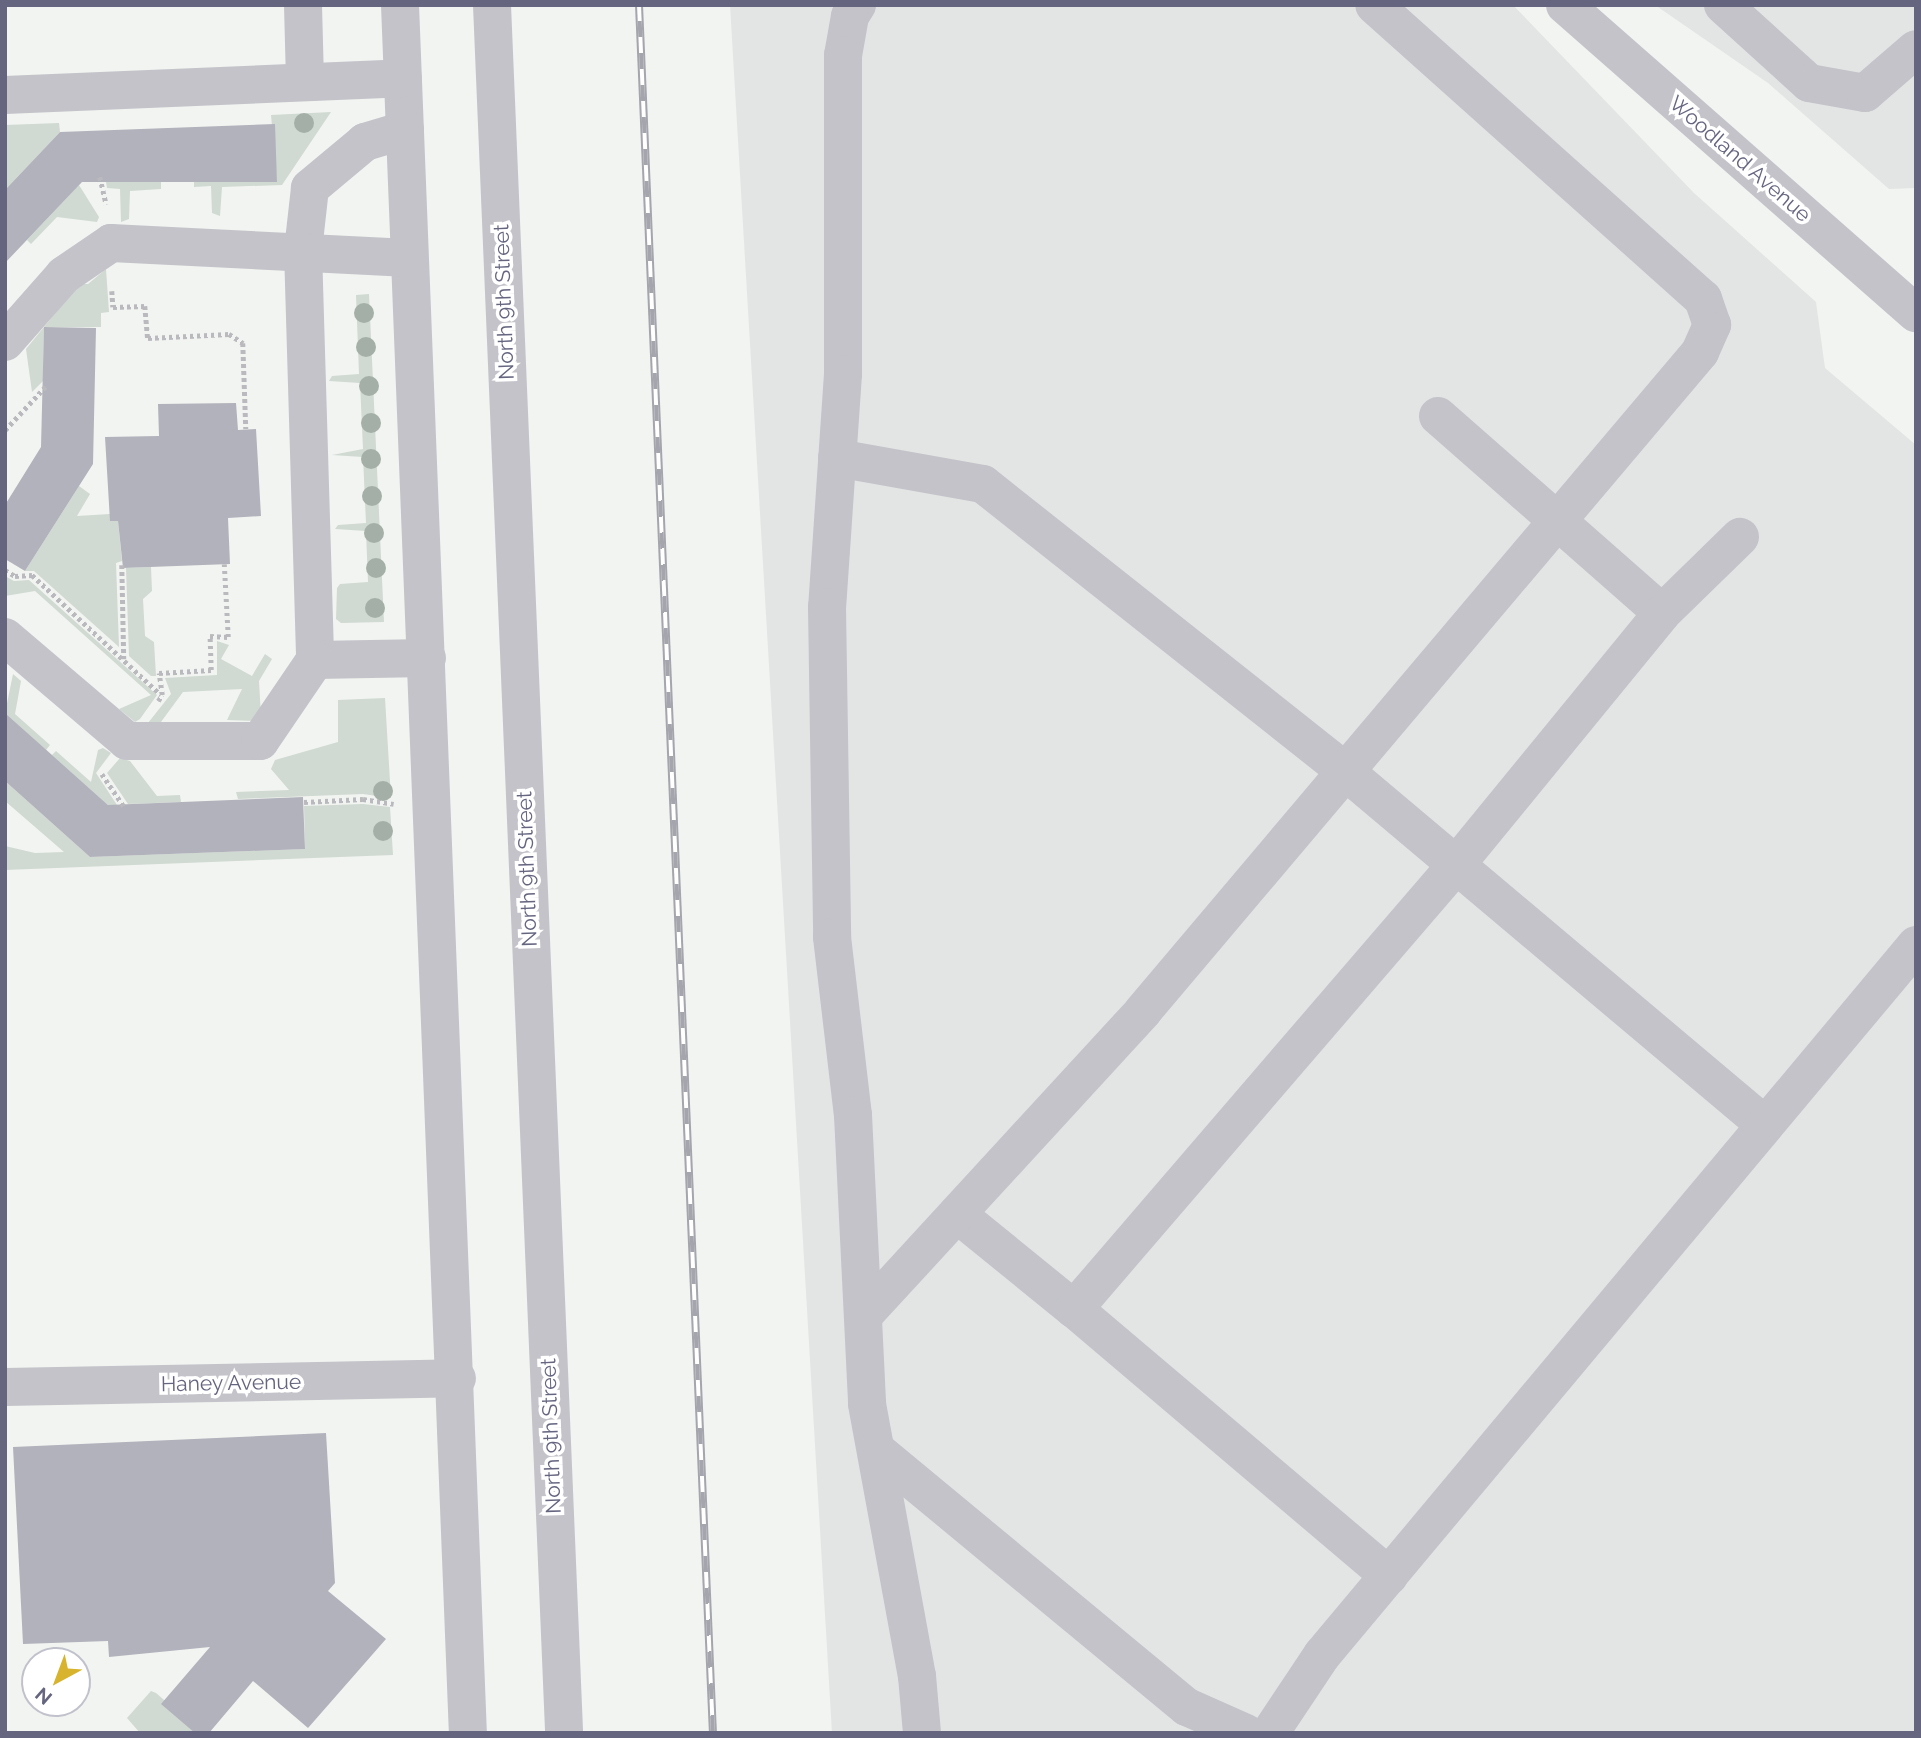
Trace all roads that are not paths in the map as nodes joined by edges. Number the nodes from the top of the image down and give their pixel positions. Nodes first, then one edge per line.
1 (303, 5) edge
2 (400, 5) edge
3 (492, 5) edge
4 (857, 5) edge
5 (1374, 5) edge
6 (1565, 5) edge
7 (1723, 5) edge
8 (1916, 49) edge
9 (403, 78) junction
10 (305, 82) junction
11 (5, 95) edge
12 (405, 130) junction
13 (303, 250) junction
14 (409, 258) junction
15 (1916, 313) edge
16 (5, 342) edge
17 (1438, 416) dead end
18 (837, 458) junction
19 (1558, 522) junction
20 (1740, 537) dead end
21 (1662, 613) junction
22 (5, 637) edge
23 (427, 658) junction
24 (314, 660) junction
25 (1346, 772) junction
26 (1456, 865) junction
27 (1916, 945) edge
28 (1765, 1125) junction
29 (957, 1214) junction
30 (1074, 1309) junction
31 (863, 1316) junction
32 (457, 1378) junction
33 (5, 1387) edge
34 (876, 1450) junction
35 (1389, 1576) junction
36 (468, 1733) edge
37 (564, 1733) edge
38 (922, 1733) edge
39 (1246, 1733) edge
40 (1270, 1733) edge

1 - 10 street
2 - 9 street
3 - 37 street, North 9th Street
4 - 18 street
5 - 19 street
6 - 15 street, Woodland Avenue
7 - 8 street
9 - 10 street
9 - 12 street
10 - 11 street
12 - 13 street
12 - 14 street
13 - 14 street
13 - 16 street
13 - 24 street
14 - 23 street
17 - 19 street
18 - 25 street
18 - 31 street
19 - 21 street
19 - 25 street
20 - 21 street
21 - 26 street
22 - 24 street
23 - 24 street
23 - 32 street
25 - 26 street
25 - 29 street
26 - 28 street
26 - 30 street
27 - 28 street
28 - 35 street
29 - 30 street
29 - 31 street
30 - 35 street
31 - 34 street
32 - 33 street, Haney Avenue
32 - 36 street
34 - 38 street
34 - 39 street
35 - 40 street

